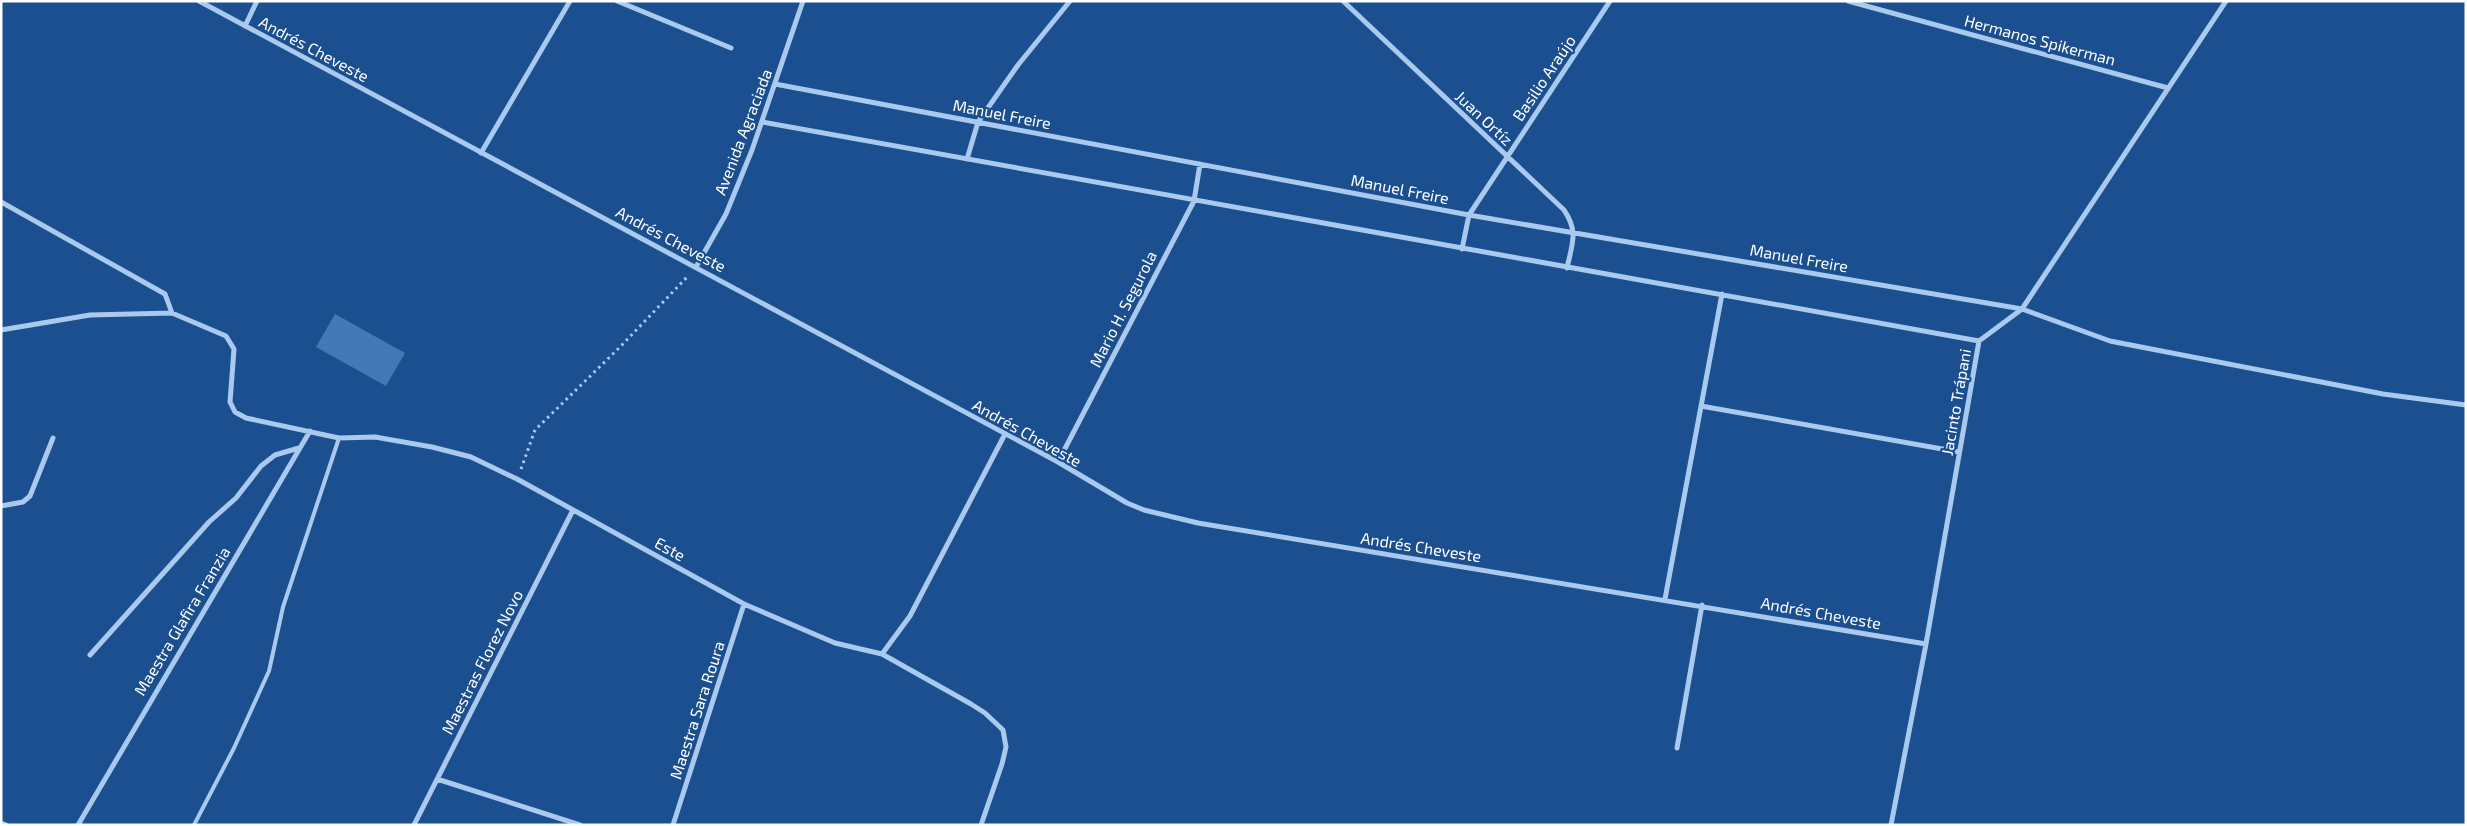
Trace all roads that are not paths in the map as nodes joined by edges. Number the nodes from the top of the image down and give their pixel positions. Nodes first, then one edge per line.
1 (199, 1) edge
2 (257, 1) edge
3 (570, 1) edge
4 (617, 1) edge
5 (804, 1) edge
6 (1070, 1) edge
7 (1343, 1) edge
8 (1610, 1) edge
9 (1848, 1) edge
10 (2226, 1) edge
11 (245, 26) junction
12 (731, 48) dead end
13 (775, 84) junction
14 (2168, 88) junction
15 (762, 122) junction
16 (978, 122) junction
17 (481, 153) junction
18 (1506, 156) junction
19 (967, 159) junction
20 (1200, 164) junction
21 (1194, 201) junction
22 (1, 202) edge
23 (1469, 215) junction
24 (1574, 232) junction
25 (1462, 249) junction
26 (696, 267) junction
27 (1567, 268) junction
28 (1722, 294) junction
29 (2022, 309) junction
30 (172, 313) junction
31 (1, 330) edge
32 (1979, 341) junction
33 (2466, 405) edge
34 (1701, 406) junction
35 (310, 432) junction
36 (1005, 434) junction
37 (53, 438) dead end
38 (339, 438) junction
39 (299, 448) junction
40 (1959, 452) junction
41 (1058, 462) junction
42 (1, 506) edge
43 (573, 510) junction
44 (1665, 599) junction
45 (744, 604) junction
46 (1702, 605) junction
47 (1926, 644) junction
48 (882, 654) junction
49 (90, 655) dead end
50 (1677, 748) dead end
51 (437, 779) junction
52 (1, 823) edge
53 (6, 825) edge
54 (78, 825) edge
55 (194, 825) edge
56 (414, 825) edge
57 (580, 825) edge
58 (673, 825) edge
59 (981, 825) edge
60 (1890, 825) edge

1 - 11 street, Andrés Cheveste
2 - 11 street
3 - 17 street
4 - 12 street
5 - 13 street, Avenida Agraciada
6 - 16 street
7 - 18 street, Juan Ortíz
8 - 18 street, Basilio Araújo
9 - 14 street, Hermanos Spikerman
10 - 14 street, Jacinto Trápani
11 - 17 street, Andrés Cheveste
13 - 15 street, Avenida Agraciada
13 - 16 street, Manuel Freire
14 - 29 street, Jacinto Trápani
15 - 19 street
15 - 26 street, Avenida Agraciada
16 - 19 street
16 - 20 street, Manuel Freire
17 - 26 street, Andrés Cheveste
18 - 23 street, Basilio Araújo
18 - 24 street, Juan Ortíz
19 - 21 street
20 - 21 street, Mario H. Segurola
20 - 23 street, Manuel Freire
21 - 25 street
21 - 41 street, Mario H. Segurola
22 - 30 street
23 - 24 street, Manuel Freire
23 - 25 street, Basilio Araújo
24 - 27 street
24 - 29 street, Manuel Freire
25 - 27 street
26 - 36 street, Andrés Cheveste
27 - 28 street
28 - 32 street
28 - 34 street
29 - 32 street, Jacinto Trápani
29 - 33 street, Manuel Freire
30 - 31 street
30 - 35 street, Este
32 - 40 street, Jacinto Trápani
34 - 40 street
34 - 44 street
35 - 38 street, Este
35 - 39 street, Maestra Glafira Franzia
36 - 41 street, Andrés Cheveste
36 - 48 street
37 - 42 street
38 - 43 street, Este
38 - 55 lane
39 - 49 street
39 - 54 street, Maestra Glafira Franzia
40 - 47 street, Jacinto Trápani
41 - 44 street, Andrés Cheveste
43 - 45 street, Este
43 - 51 street, Maestras Florez Novo
44 - 46 street, Andrés Cheveste
45 - 48 street, Este
45 - 58 street, Maestra Sara Roura
46 - 47 street, Andrés Cheveste
46 - 50 street
47 - 60 street, Jacinto Trápani
48 - 59 street, Este
51 - 56 street, Maestras Florez Novo
51 - 57 street
52 - 53 street

